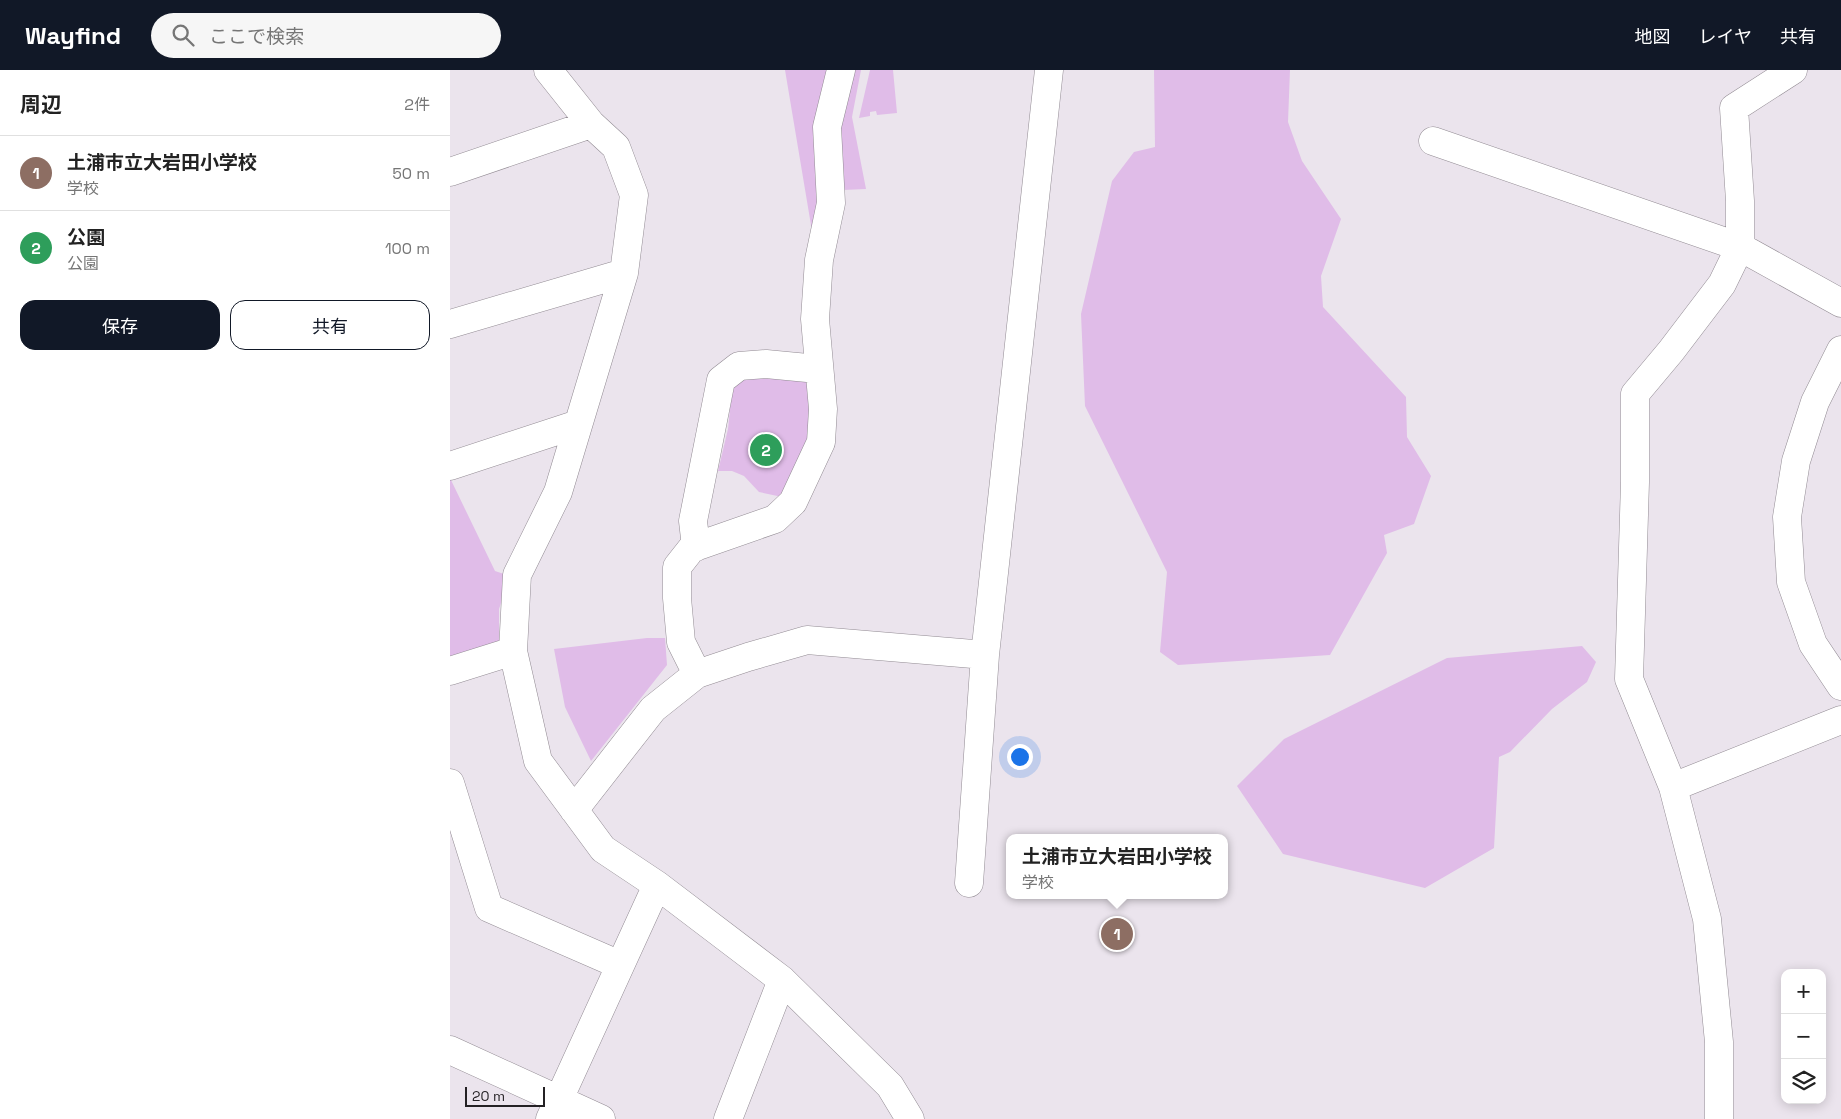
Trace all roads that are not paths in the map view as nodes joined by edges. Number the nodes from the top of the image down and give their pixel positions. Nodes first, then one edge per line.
1 (548, 70) edge
2 (841, 70) edge
3 (1049, 70) edge
4 (1794, 70) edge
5 (591, 124) junction
6 (1433, 141) dead end
7 (450, 172) edge
8 (1740, 247) junction
9 (624, 273) junction
10 (1841, 302) edge
11 (450, 324) edge
12 (1841, 350) edge
13 (818, 369) junction
14 (578, 424) junction
15 (450, 466) edge
16 (696, 547) junction
17 (514, 651) junction
18 (984, 655) junction
19 (450, 672) edge
20 (697, 674) junction
21 (1841, 686) edge
22 (1841, 720) edge
23 (450, 783) edge
24 (1672, 787) junction
25 (574, 810) junction
26 (969, 882) dead end
27 (656, 885) junction
28 (620, 965) junction
29 (782, 980) junction
30 (450, 1050) edge
31 (554, 1109) edge
32 (601, 1119) edge
33 (728, 1119) edge
34 (910, 1119) edge
35 (1720, 1119) edge

1 - 5 street
2 - 13 street
3 - 18 street
4 - 8 street
5 - 7 street
5 - 9 street
6 - 8 street
8 - 10 street
8 - 24 street
9 - 11 street
9 - 14 street
12 - 21 street
13 - 16 street
13 - 16 street
14 - 15 street
14 - 17 street
16 - 20 street
17 - 19 street
17 - 25 street
18 - 20 street
18 - 26 street
20 - 25 street
22 - 24 street
23 - 28 street
24 - 35 street
25 - 27 street
27 - 28 street
27 - 29 street
28 - 31 street
29 - 33 street
29 - 34 street
30 - 31 street
31 - 32 street

